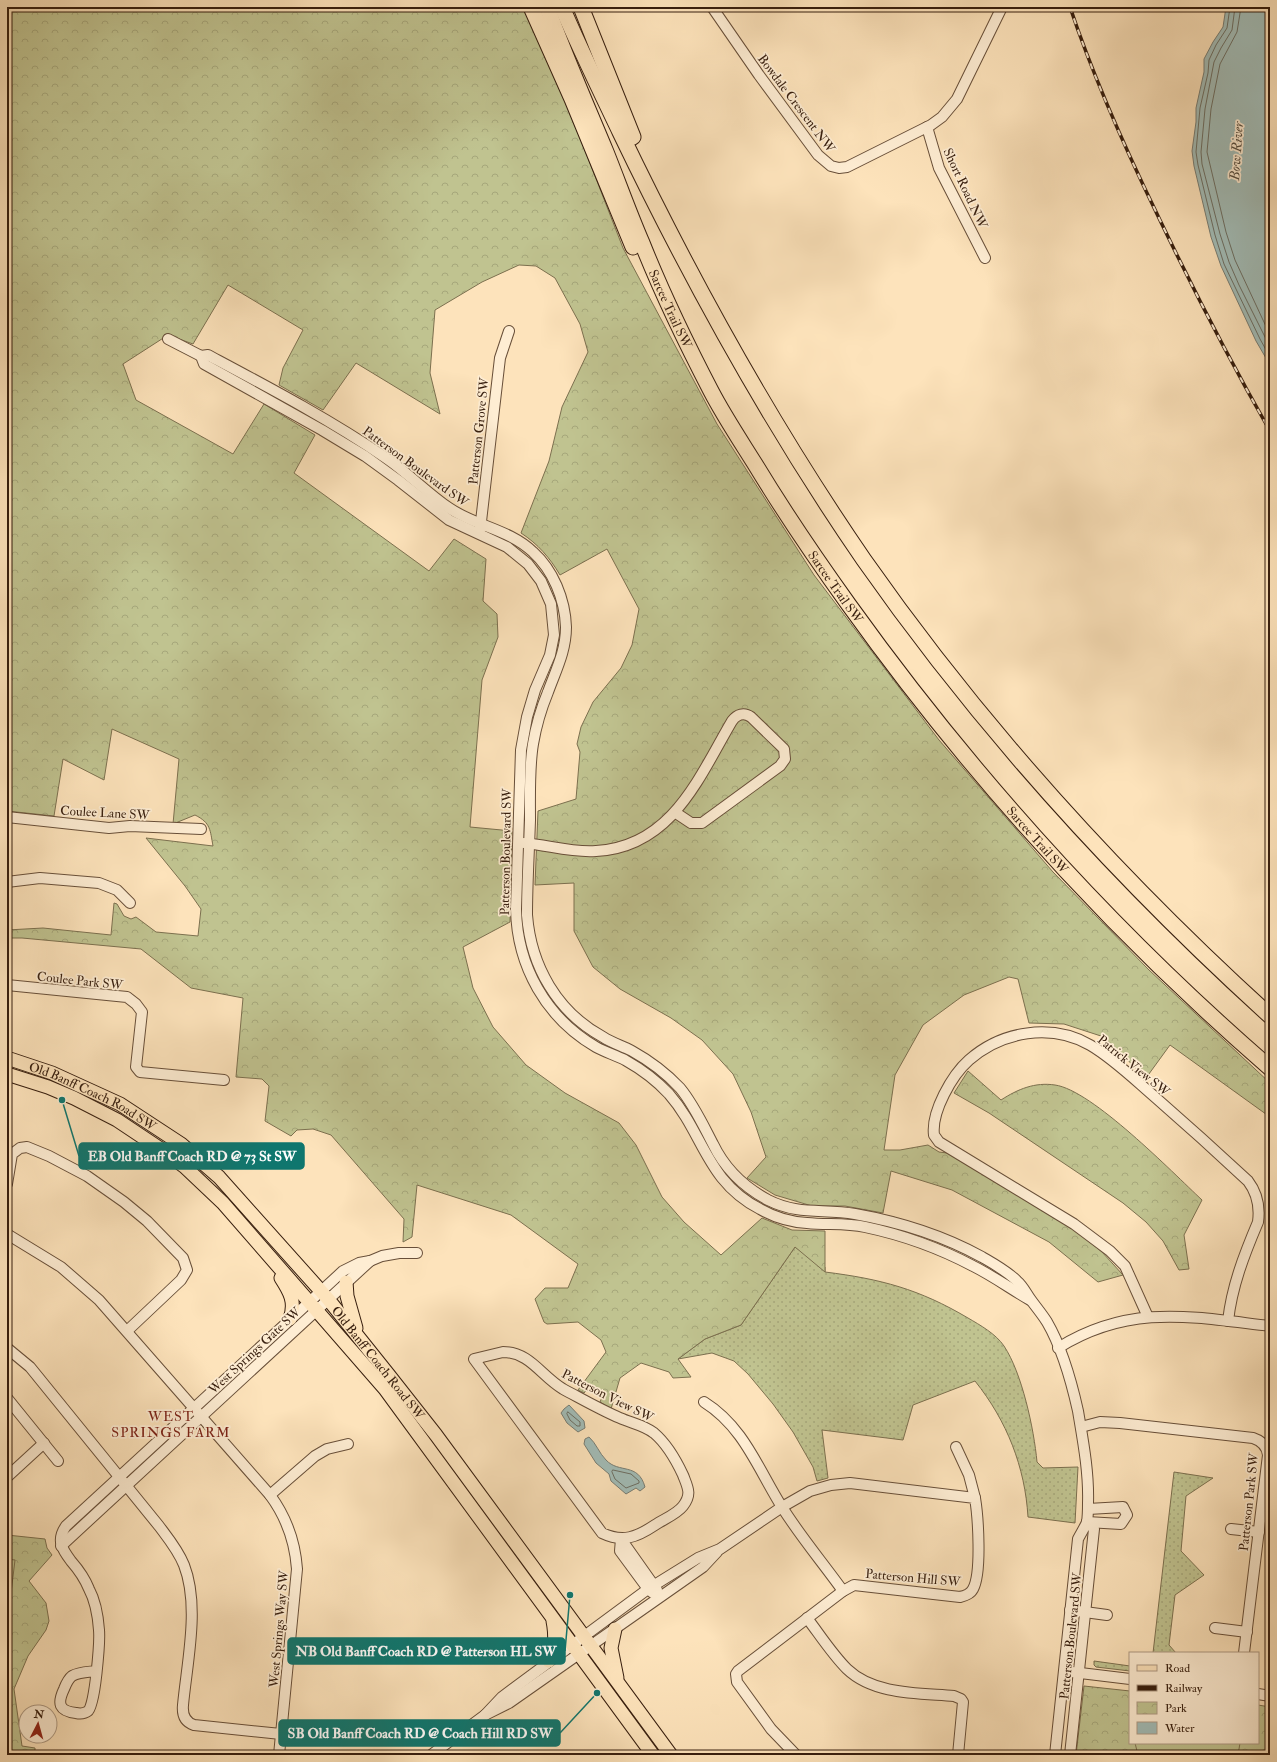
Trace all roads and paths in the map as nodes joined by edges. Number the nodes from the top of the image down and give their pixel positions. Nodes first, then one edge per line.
1 (531, 7) edge
2 (542, 7) edge
3 (547, 7) edge
4 (562, 7) edge
5 (581, 7) edge
6 (712, 7) edge
7 (1002, 7) edge
8 (559, 41) junction
9 (927, 127) junction
10 (656, 207) junction
11 (985, 258) dead end
12 (509, 331) dead end
13 (168, 339) dead end
14 (201, 356) junction
15 (712, 392) junction
16 (328, 421) junction
17 (322, 430) junction
18 (481, 524) junction
19 (479, 535) junction
20 (565, 615) junction
21 (553, 616) junction
22 (527, 717) junction
23 (538, 720) junction
24 (676, 813) junction
25 (7, 817) edge
26 (201, 830) dead end
27 (518, 842) junction
28 (529, 844) junction
29 (7, 882) edge
30 (130, 903) dead end
31 (545, 980) junction
32 (7, 985) edge
33 (535, 985) junction
34 (1270, 1016) edge
35 (7, 1051) edge
36 (7, 1058) edge
37 (655, 1065) junction
38 (1270, 1068) edge
39 (52, 1073) junction
40 (7, 1074) edge
41 (648, 1075) junction
42 (224, 1080) dead end
43 (7, 1184) edge
44 (7, 1234) edge
45 (262, 1247) junction
46 (417, 1253) dead end
47 (370, 1261) junction
48 (346, 1282) junction
49 (324, 1295) junction
50 (1032, 1301) junction
51 (313, 1306) junction
52 (1148, 1316) junction
53 (290, 1319) junction
54 (1228, 1321) junction
55 (1270, 1326) edge
56 (127, 1331) junction
57 (358, 1336) junction
58 (7, 1348) edge
59 (1058, 1348) junction
60 (7, 1398) edge
61 (704, 1402) dead end
62 (194, 1408) junction
63 (201, 1416) junction
64 (1081, 1427) junction
65 (44, 1443) junction
66 (348, 1444) dead end
67 (956, 1447) dead end
68 (58, 1461) dead end
69 (7, 1477) edge
70 (119, 1477) junction
71 (126, 1486) junction
72 (270, 1495) junction
73 (975, 1498) junction
74 (782, 1507) junction
75 (1088, 1509) junction
76 (1087, 1522) junction
77 (1231, 1528) dead end
78 (1259, 1532) junction
79 (621, 1539) junction
80 (61, 1546) junction
81 (720, 1549) junction
82 (651, 1587) junction
83 (843, 1591) junction
84 (660, 1598) junction
85 (1070, 1610) junction
86 (1086, 1613) junction
87 (1107, 1615) dead end
88 (807, 1618) junction
89 (552, 1619) junction
90 (1215, 1628) dead end
91 (615, 1629) junction
92 (1247, 1632) junction
93 (587, 1641) junction
94 (575, 1650) junction
95 (1244, 1652) edge
96 (549, 1661) junction
97 (96, 1671) junction
98 (1064, 1671) junction
99 (1079, 1673) junction
100 (1129, 1679) edge
101 (618, 1683) junction
102 (1259, 1694) edge
103 (1270, 1696) edge
104 (485, 1715) junction
105 (281, 1734) junction
106 (279, 1755) edge
107 (431, 1755) edge
108 (653, 1755) edge
109 (671, 1755) edge
110 (796, 1755) edge
111 (958, 1755) edge
112 (1055, 1755) edge
113 (1070, 1755) edge

1 - 15 highway
2 - 8 highway
3 - 8 highway, Sarcee Trail SW
4 - 10 highway
5 - 10 highway
6 - 9 street, Bowdale Crescent NW
7 - 9 street, Bowdale Crescent NW
8 - 15 highway, Sarcee Trail SW
9 - 11 street, Short Road NW
10 - 34 highway
12 - 18 street, Patterson Grove SW
13 - 14 street, Patterson Boulevard SW
14 - 16 street, Patterson Boulevard SW
14 - 17 street, Patterson Boulevard SW
15 - 38 highway, Sarcee Trail SW
16 - 17 street
16 - 18 street, Patterson Boulevard SW
17 - 19 street, Patterson Boulevard SW
18 - 19 street, Patterson Grove SW
18 - 20 street, Patterson Boulevard SW
19 - 21 street, Patterson Boulevard SW
20 - 21 street
20 - 23 street, Patterson Boulevard SW
21 - 22 street, Patterson Boulevard SW
22 - 23 street
22 - 27 street, Patterson Boulevard SW
23 - 28 street, Patterson Boulevard SW
24 - 24 street
24 - 28 street
25 - 26 street, Coulee Lane SW
27 - 28 street
27 - 33 street, Patterson Boulevard SW
28 - 31 street, Patterson Boulevard SW
29 - 30 street
31 - 33 street
31 - 37 street, Patterson Boulevard SW
32 - 42 street, Coulee Park SW
33 - 41 street, Patterson Boulevard SW
35 - 39 main road
36 - 39 main road, Old Banff Coach Road SW
37 - 41 street
37 - 50 street, Patterson Boulevard SW
39 - 49 main road, Old Banff Coach Road SW
40 - 45 main road, Old Banff Coach Road SW
41 - 50 street, Patterson Boulevard SW
43 - 56 street
44 - 56 street, West Springs Way SW
45 - 51 main road, Old Banff Coach Road SW
45 - 53 main road
46 - 47 street
47 - 48 street
47 - 49 street
48 - 49 street
48 - 57 main road
49 - 51 street, West Springs Gate SW
49 - 57 main road, Old Banff Coach Road SW
50 - 59 street, Patterson Boulevard SW
51 - 53 street, West Springs Gate SW
51 - 63 street, West Springs Gate SW
51 - 89 main road, Old Banff Coach Road SW
52 - 54 street
52 - 54 street, Patrick View SW
52 - 59 street
53 - 62 street, West Springs Gate SW
54 - 55 street
56 - 62 street, West Springs Way SW
57 - 93 main road, Old Banff Coach Road SW
58 - 70 street
59 - 64 street, Patterson Boulevard SW
60 - 65 street
61 - 74 street
62 - 63 street, West Springs Way SW
62 - 70 street, West Springs Gate SW
63 - 71 street, West Springs Gate SW
63 - 72 street, West Springs Way SW
64 - 75 street, Patterson Boulevard SW
64 - 78 street, Patterson Park SW
65 - 68 street
65 - 69 street
66 - 72 street
67 - 73 street, Patterson Hill SW
70 - 71 street
70 - 80 street, West Springs Gate SW
71 - 80 street, West Springs Gate SW
71 - 105 street
72 - 105 street, West Springs Way SW
73 - 74 street
73 - 83 street, Patterson Hill SW
74 - 81 street
74 - 83 street
75 - 76 street, Patterson Boulevard SW
75 - 76 street
76 - 85 street, Patterson Boulevard SW
76 - 86 street, Patterson Boulevard SW
77 - 78 street
78 - 92 street, Patterson Park SW
79 - 79 street, Patterson View SW
79 - 82 street
80 - 97 street
81 - 82 street
81 - 84 street
82 - 84 street
82 - 93 street
83 - 88 street, Patterson Hill SW
84 - 91 street
85 - 86 street
85 - 98 street, Patterson Boulevard SW
86 - 87 street
86 - 99 street, Patterson Boulevard SW
88 - 110 street, Patterson Hill SW
88 - 111 street
89 - 94 main road, Old Banff Coach Road SW
89 - 96 main road
90 - 92 street
91 - 93 street
91 - 101 main road
92 - 95 street, Patterson Park SW
93 - 94 street
93 - 101 main road, Old Banff Coach Road SW
94 - 96 street
94 - 104 street
94 - 108 main road, Old Banff Coach Road SW
96 - 104 street
97 - 97 street
98 - 99 street
98 - 112 street, Patterson Boulevard SW
99 - 100 street
99 - 113 street, Patterson Boulevard SW
101 - 109 main road, Old Banff Coach Road SW
102 - 103 street
104 - 107 street
105 - 106 street, West Springs Way SW

